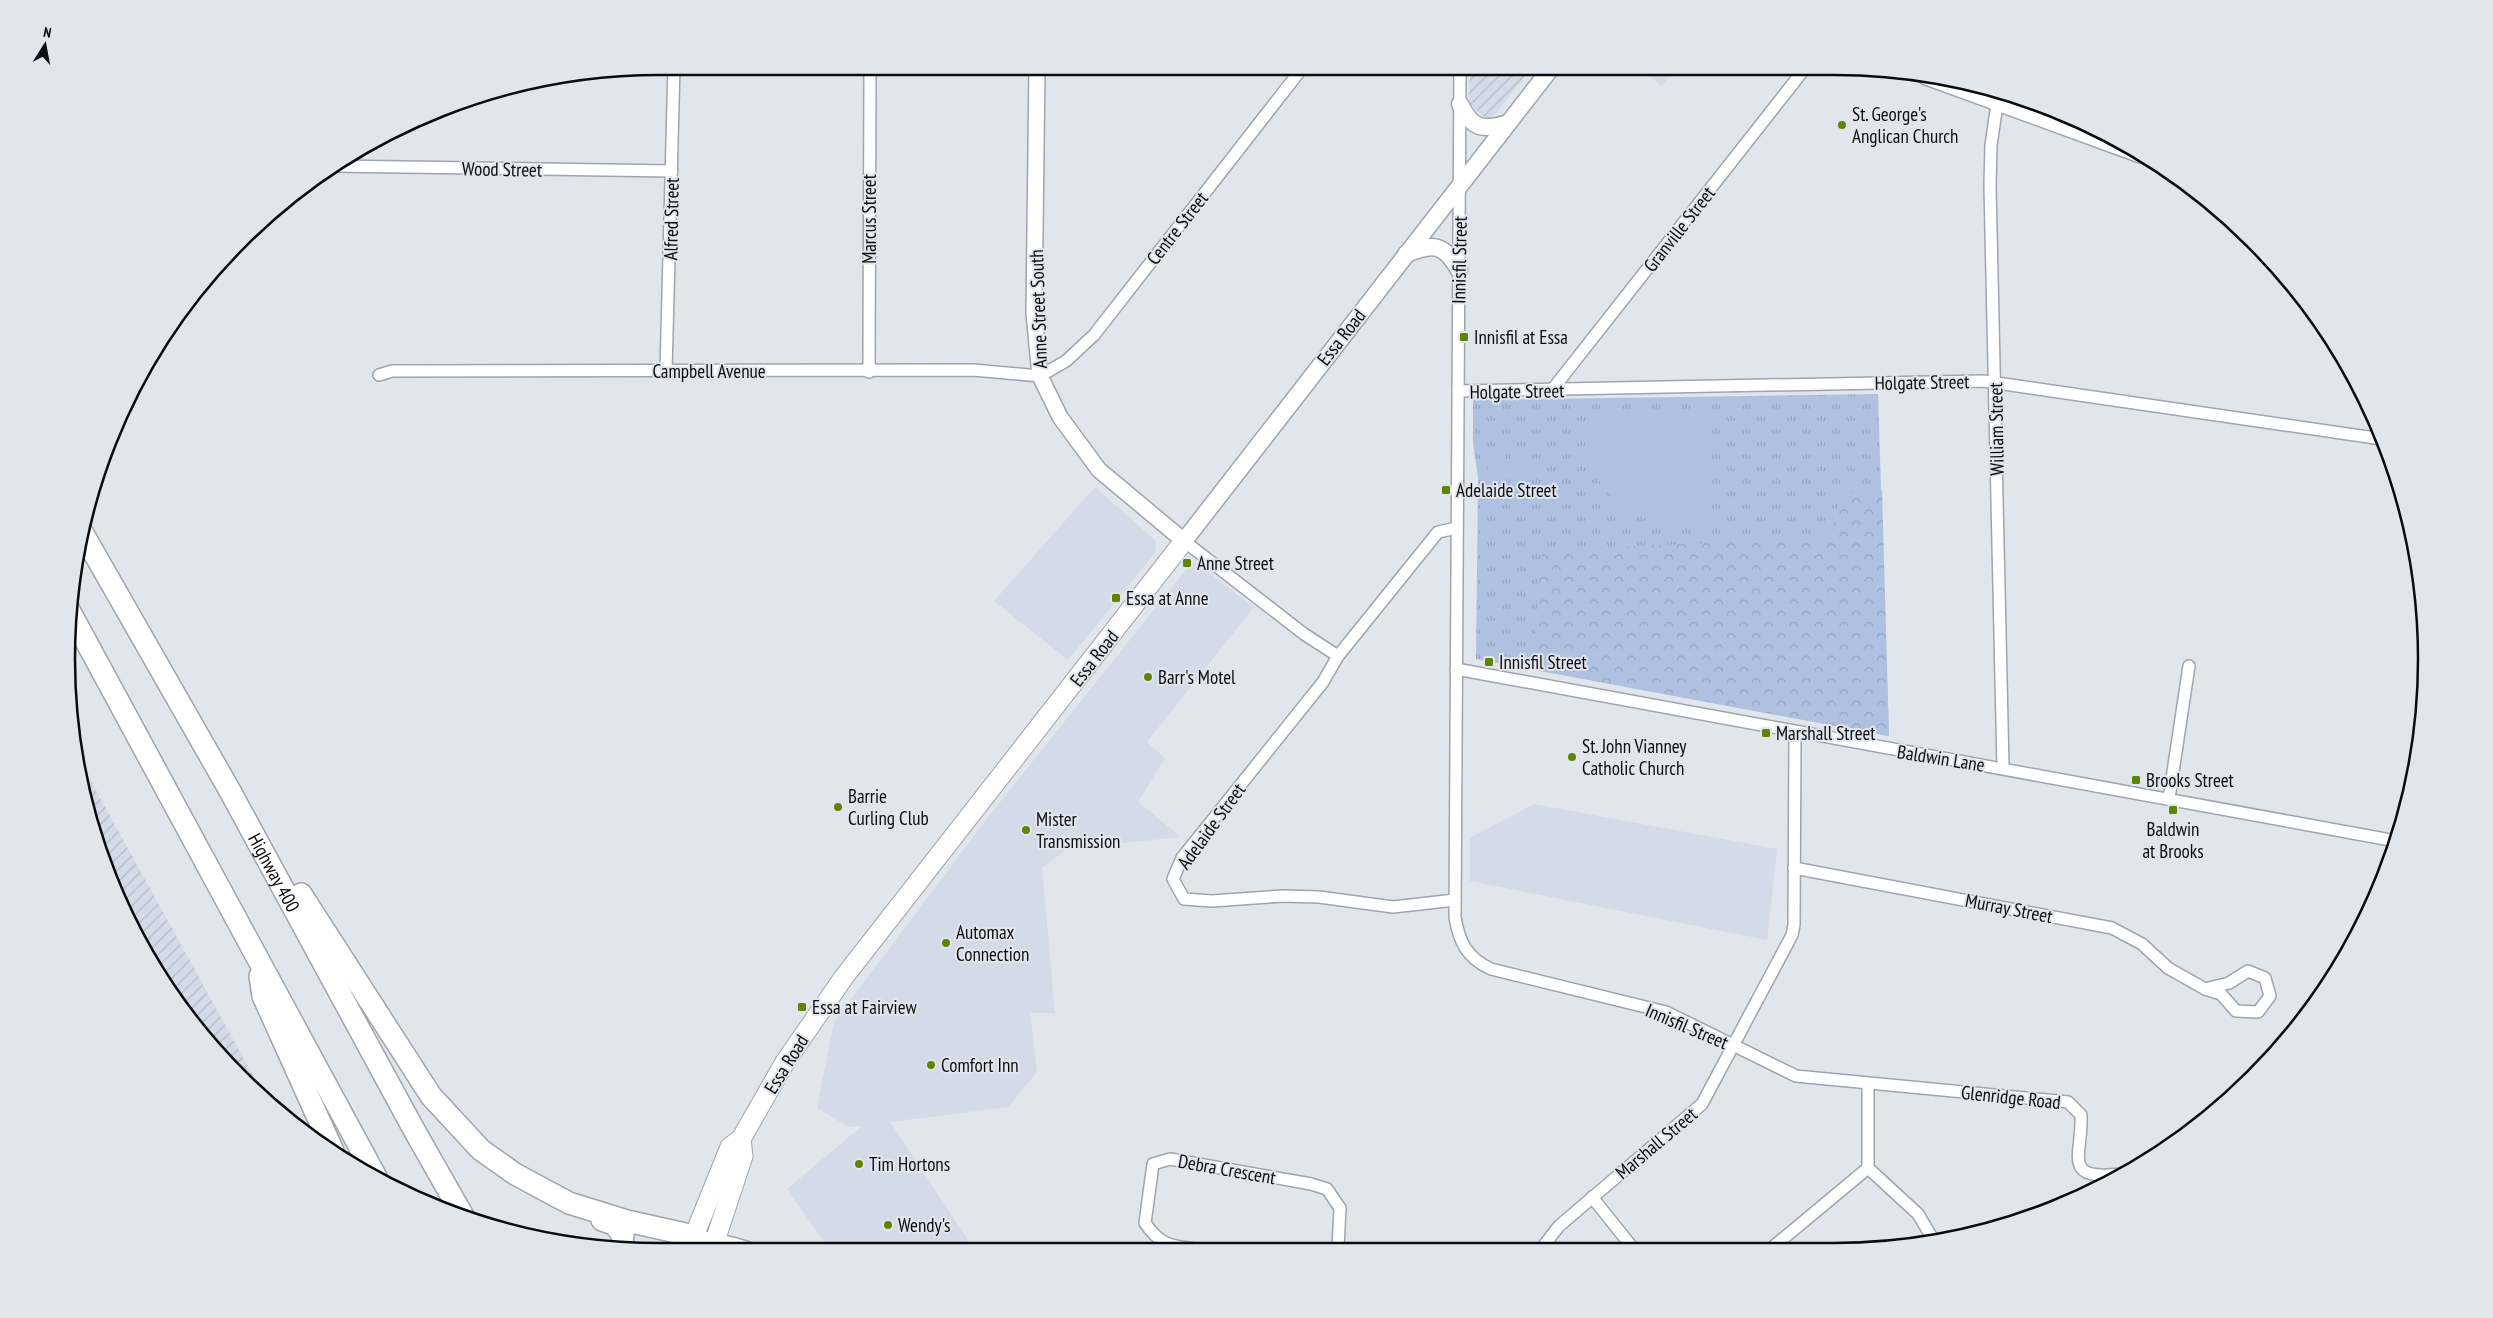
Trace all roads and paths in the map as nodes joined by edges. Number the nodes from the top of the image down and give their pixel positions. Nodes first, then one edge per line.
1 (674, 75) edge
2 (870, 75) edge
3 (1037, 75) edge
4 (1297, 75) edge
5 (1460, 75) edge
6 (1546, 75) edge
7 (1800, 75) edge
8 (1998, 99) edge
9 (1460, 104) junction
10 (2025, 107) edge
11 (1508, 123) junction
12 (2085, 132) edge
13 (346, 166) edge
14 (672, 171) junction
15 (1460, 184) junction
16 (1406, 254) junction
17 (1459, 270) junction
18 (666, 371) junction
19 (869, 372) junction
20 (379, 375) dead end
21 (1040, 376) junction
22 (1995, 382) junction
23 (1552, 390) junction
24 (1458, 392) junction
25 (2375, 439) edge
26 (1457, 528) junction
27 (87, 541) edge
28 (1184, 541) junction
29 (76, 623) edge
30 (1338, 656) junction
31 (2189, 666) dead end
32 (1456, 669) junction
33 (1795, 732) junction
34 (2003, 768) junction
35 (230, 791) junction
36 (2169, 798) junction
37 (2389, 839) edge
38 (1794, 868) junction
39 (1455, 900) junction
40 (258, 956) junction
41 (2205, 989) junction
42 (1733, 1045) junction
43 (1868, 1084) junction
44 (327, 1139) edge
45 (371, 1167) edge
46 (1868, 1168) junction
47 (2107, 1175) edge
48 (1592, 1197) junction
49 (569, 1203) junction
50 (458, 1207) edge
51 (1930, 1235) edge
52 (622, 1242) edge
53 (697, 1243) edge
54 (707, 1243) edge
55 (1168, 1243) edge
56 (1338, 1243) edge
57 (1546, 1243) edge
58 (1628, 1243) edge
59 (1778, 1243) edge

1 - 14 street, Alfred Street
2 - 19 street, Marcus Street
3 - 21 street, Anne Street South
4 - 21 street, Centre Street
5 - 9 street, Innisfil Street
6 - 11 main road, Essa Road
7 - 23 street, Granville Street
8 - 22 street, William Street
9 - 11 main road
9 - 15 street, Innisfil Street
10 - 12 main road
11 - 15 main road, Essa Road
13 - 14 street, Wood Street
14 - 18 street, Alfred Street
15 - 16 main road, Essa Road
15 - 17 street, Innisfil Street
16 - 17 main road
16 - 28 main road, Essa Road
17 - 24 street, Innisfil Street
18 - 19 street, Campbell Avenue
18 - 20 street, Campbell Avenue
19 - 21 street, Campbell Avenue
21 - 28 street, Anne Street South
22 - 23 street, Holgate Street
22 - 25 street, Holgate Street
22 - 34 street, William Street
23 - 24 street, Holgate Street
24 - 26 street, Innisfil Street
26 - 30 street, Adelaide Street
26 - 32 street, Innisfil Street
27 - 35 highway, Highway 400
28 - 30 street, Anne Street South
28 - 54 main road, Essa Road
29 - 40 highway
30 - 39 street, Adelaide Street
31 - 36 street
32 - 33 street, Baldwin Lane
32 - 39 street, Innisfil Street
33 - 34 street, Baldwin Lane
33 - 38 street, Marshall Street
34 - 36 street, Baldwin Lane
35 - 49 highway
35 - 50 highway, Highway 400
36 - 37 street, Baldwin Lane
38 - 41 street, Murray Street
38 - 42 street, Marshall Street
39 - 42 street, Innisfil Street
40 - 44 highway
40 - 45 highway
41 - 41 street, Murray Street
42 - 43 street, Innisfil Street
42 - 48 street, Marshall Street
43 - 46 street
43 - 47 street, Glenridge Road
46 - 51 street
46 - 59 street
48 - 57 street, Marshall Street
48 - 58 street
49 - 52 highway
49 - 53 highway
55 - 56 street, Debra Crescent

